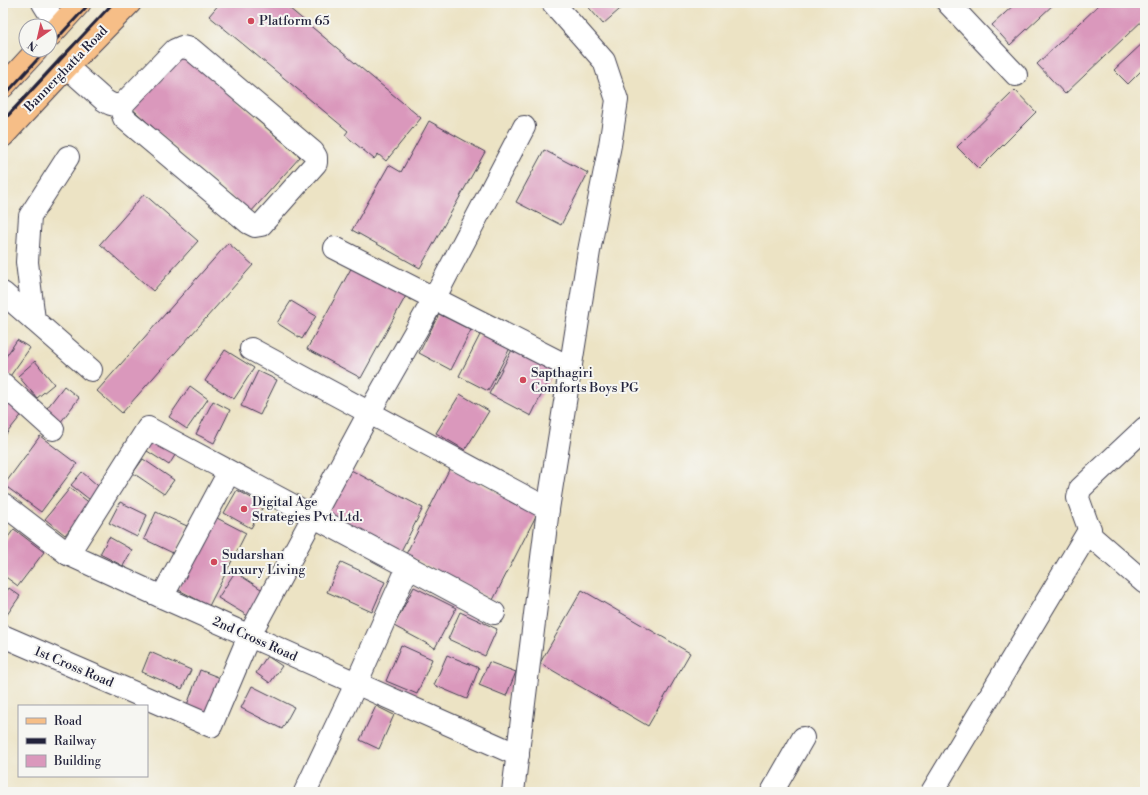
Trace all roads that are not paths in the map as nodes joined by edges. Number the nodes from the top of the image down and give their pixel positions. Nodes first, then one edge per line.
1 (43, 3) edge
2 (80, 3) edge
3 (130, 3) edge
4 (553, 3) edge
5 (948, 3) edge
6 (49, 18) edge
7 (58, 27) edge
8 (30, 58) edge
9 (67, 67) junction
10 (1016, 75) dead end
11 (3, 87) edge
12 (123, 104) junction
13 (524, 127) dead end
14 (3, 136) edge
15 (68, 157) dead end
16 (335, 248) dead end
17 (3, 293) edge
18 (434, 299) junction
19 (34, 320) junction
20 (251, 350) dead end
21 (571, 368) junction
22 (91, 370) dead end
23 (3, 384) edge
24 (369, 414) junction
25 (1145, 428) edge
26 (52, 429) dead end
27 (229, 472) junction
28 (3, 504) edge
29 (548, 509) junction
30 (313, 517) junction
31 (1090, 529) junction
32 (68, 554) junction
33 (408, 567) junction
34 (1145, 583) edge
35 (162, 597) junction
36 (494, 613) dead end
37 (3, 636) edge
38 (249, 636) junction
39 (356, 684) junction
40 (803, 738) dead end
41 (518, 755) junction
42 (305, 792) edge
43 (513, 792) edge
44 (772, 792) edge
45 (932, 792) edge

1 - 6 street
2 - 7 main road
3 - 9 main road, Bannerghatta Road
4 - 21 street
5 - 10 street
8 - 11 main road
9 - 12 street
9 - 14 main road, Bannerghatta Road
12 - 12 street
13 - 18 street
15 - 19 street
16 - 18 street
17 - 19 street
18 - 21 street
18 - 24 street
19 - 22 street
20 - 24 street
21 - 29 street
23 - 26 street
24 - 29 street
24 - 30 street
25 - 31 street
27 - 30 street
27 - 32 street
27 - 35 street
28 - 32 street, 2nd Cross Road
29 - 41 street
30 - 33 street
30 - 38 street
31 - 34 street
31 - 45 street
32 - 35 street, 2nd Cross Road
33 - 36 street
33 - 39 street
35 - 38 street, 2nd Cross Road
37 - 38 street, 1st Cross Road
38 - 39 street, 2nd Cross Road
39 - 41 street, 2nd Cross Road
39 - 42 street
40 - 44 street
41 - 43 street

